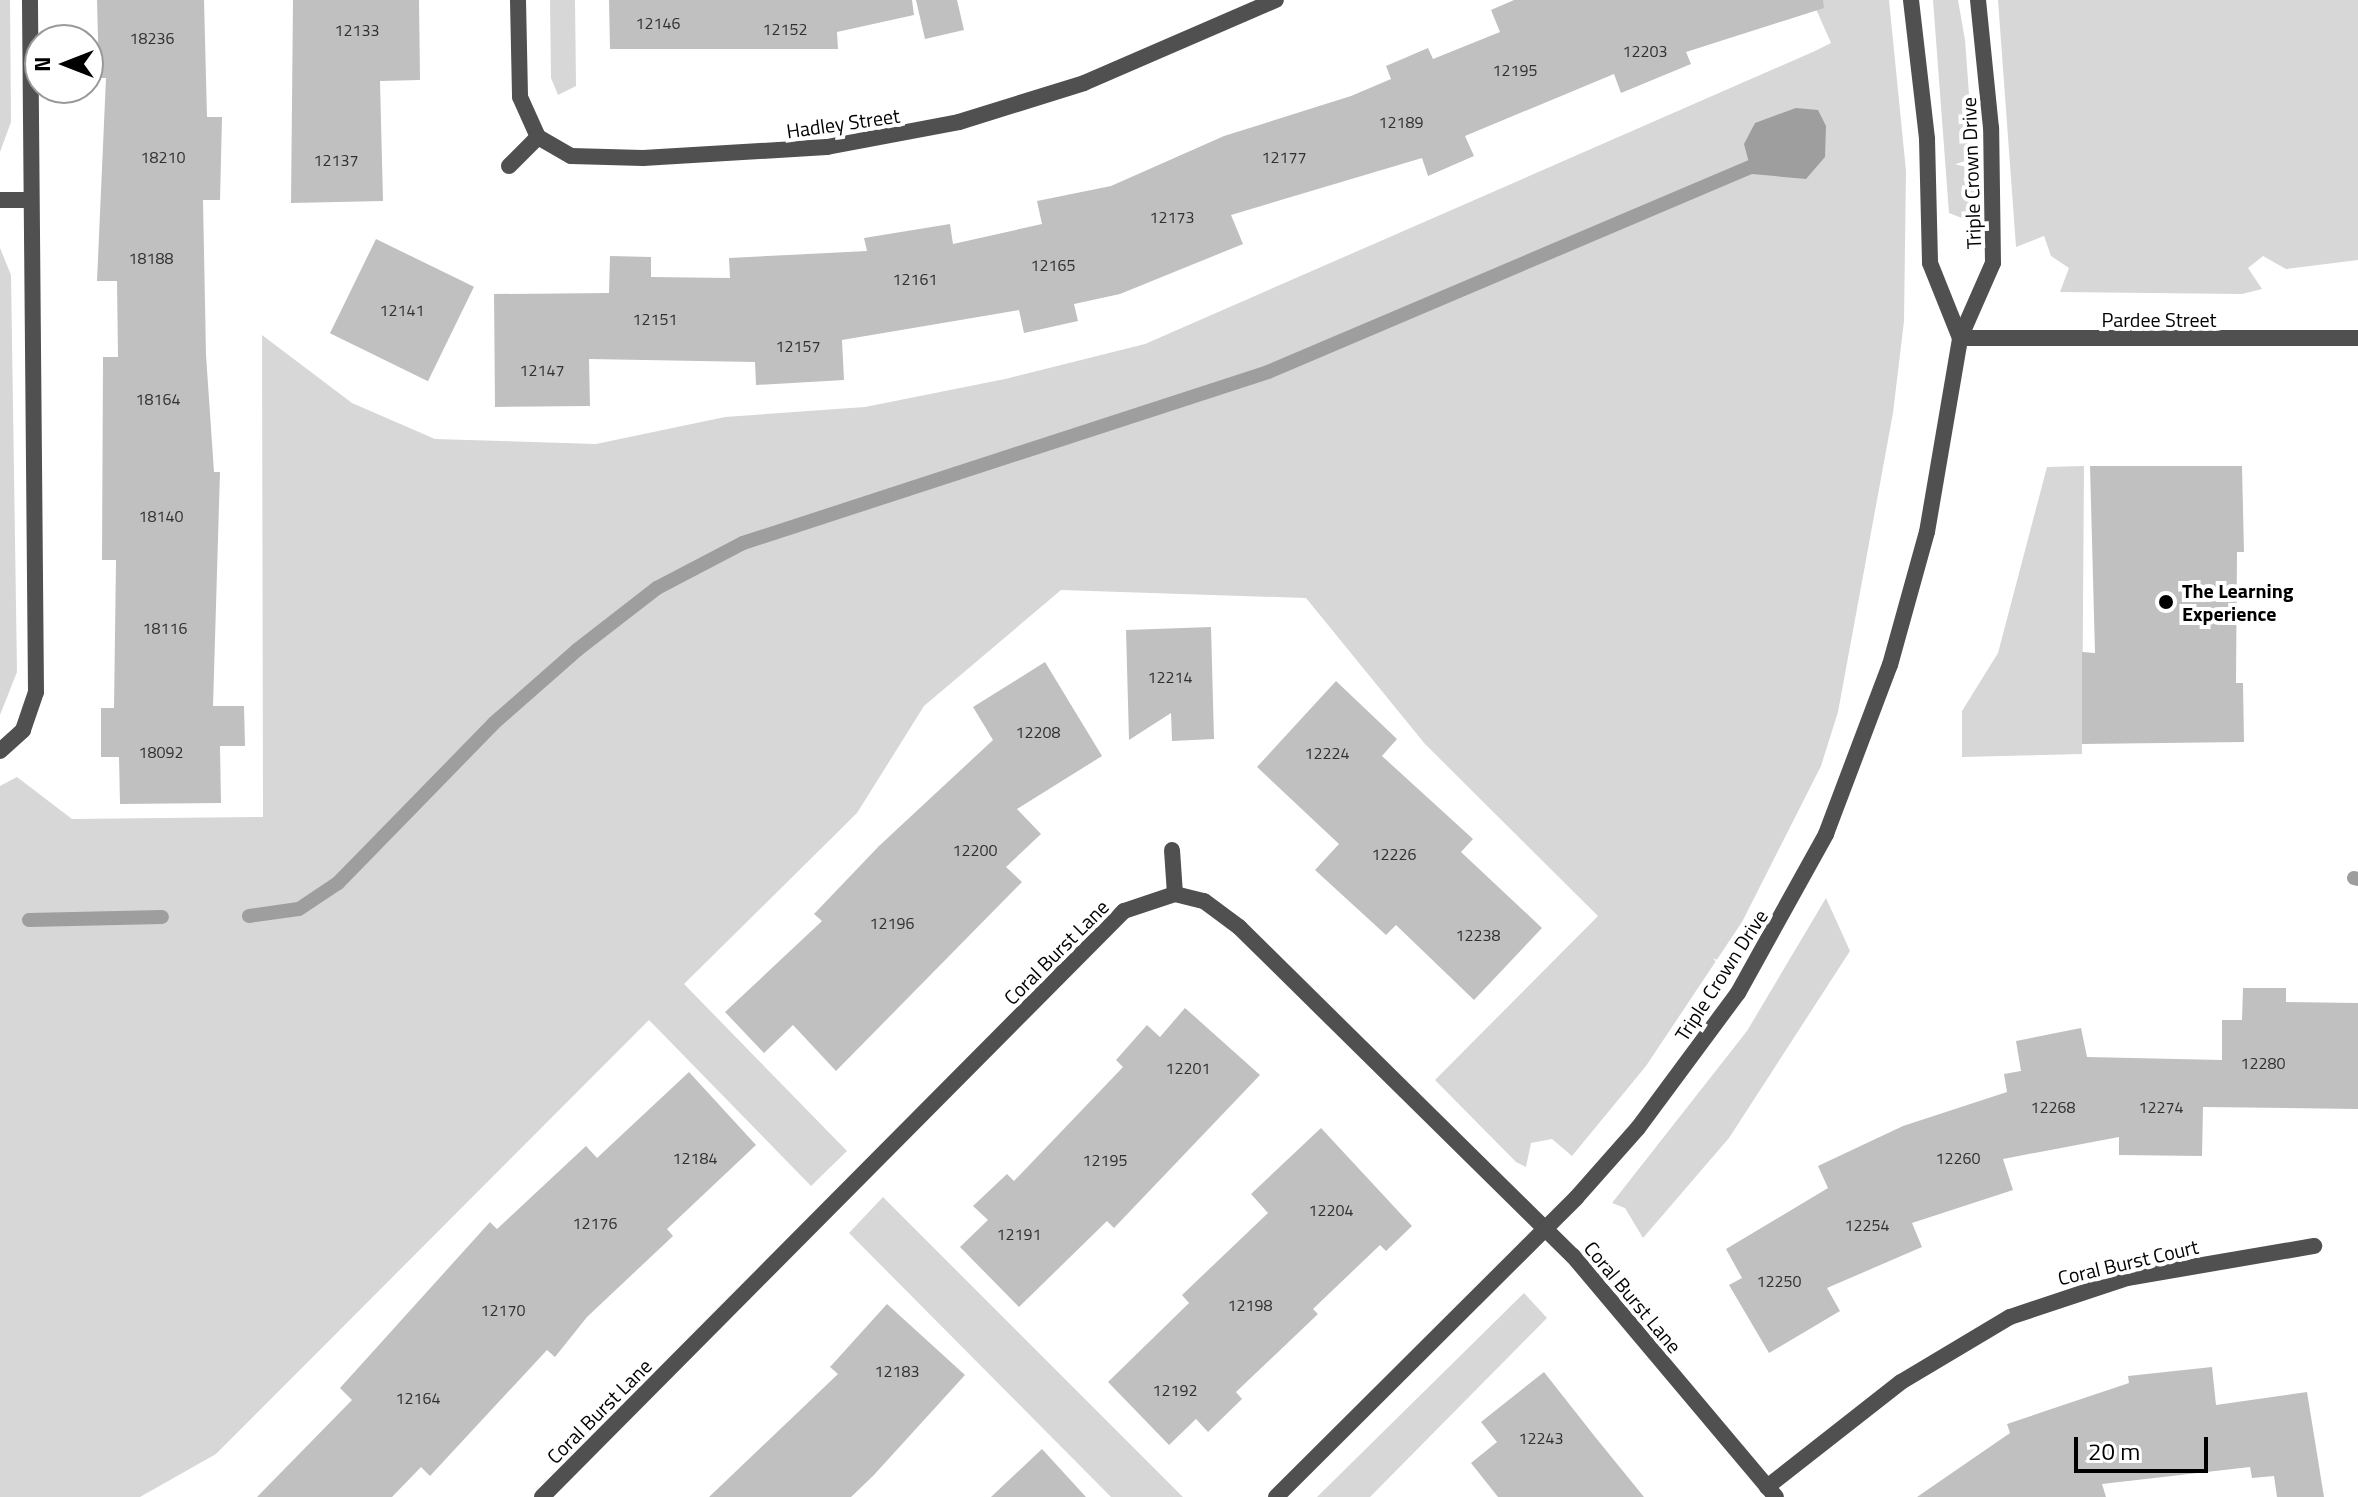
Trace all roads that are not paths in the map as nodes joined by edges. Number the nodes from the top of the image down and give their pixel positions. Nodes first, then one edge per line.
1 (30, 0) edge
2 (518, 0) edge
3 (1276, 0) edge
4 (1911, 0) edge
5 (1978, 0) edge
6 (538, 137) junction
7 (509, 166) dead end
8 (0, 200) edge
9 (31, 200) junction
10 (1960, 338) junction
11 (2358, 338) edge
12 (0, 751) edge
13 (1172, 850) dead end
14 (1175, 894) junction
15 (1546, 1229) junction
16 (2314, 1246) dead end
17 (1772, 1492) edge
18 (542, 1497) edge
19 (1276, 1497) edge

1 - 9 street
2 - 6 street
3 - 6 street, Hadley Street
4 - 10 street
5 - 10 street, Triple Crown Drive
6 - 7 street
8 - 9 street
9 - 12 street
10 - 11 street, Pardee Street
10 - 15 street, Triple Crown Drive
13 - 14 street
14 - 15 street, Coral Burst Lane
14 - 18 street, Coral Burst Lane
15 - 17 street, Coral Burst Lane
15 - 19 street, Triple Crown Drive
16 - 17 street, Coral Burst Court

